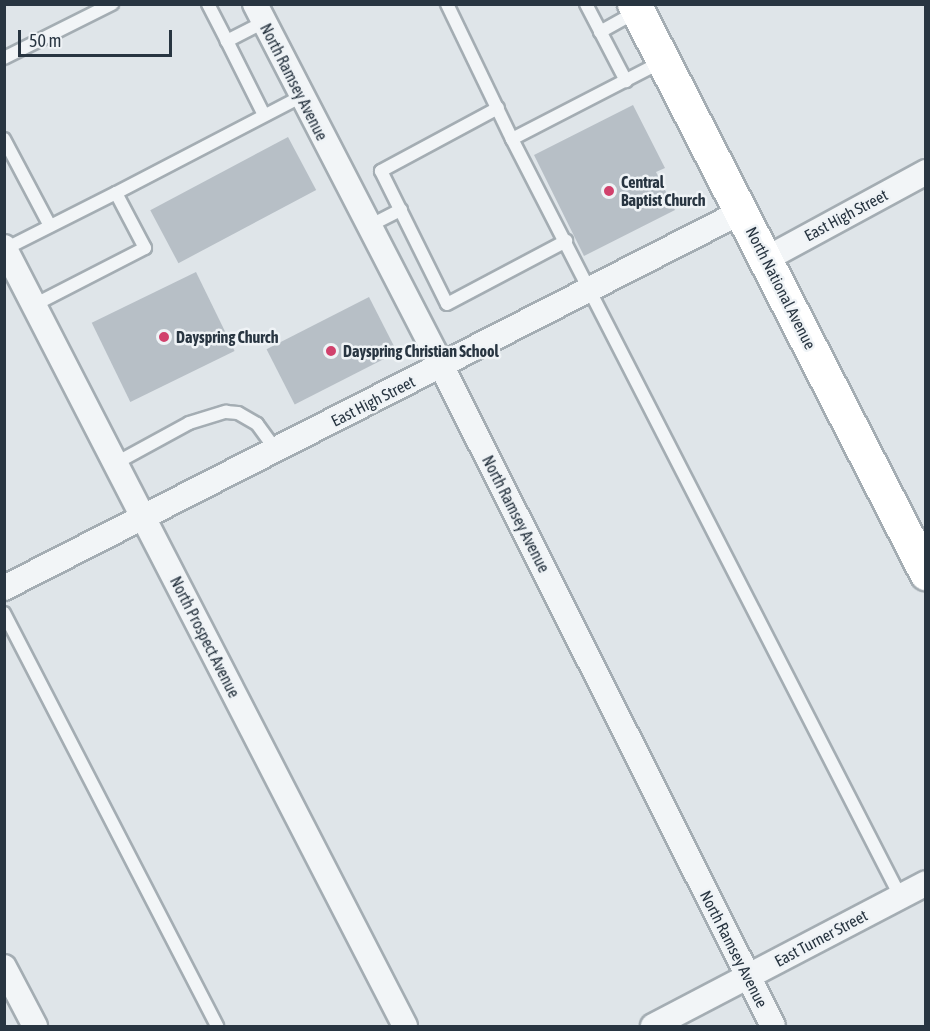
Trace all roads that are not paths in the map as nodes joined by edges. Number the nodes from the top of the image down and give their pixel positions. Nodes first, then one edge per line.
1 (112, 4) edge
2 (208, 4) edge
3 (447, 4) edge
4 (586, 4) edge
5 (636, 8) edge
6 (259, 13) edge
7 (600, 32) junction
8 (226, 41) junction
9 (4, 58) edge
10 (664, 61) junction
11 (626, 81) junction
12 (302, 96) junction
13 (498, 108) junction
14 (264, 115) junction
15 (4, 139) edge
16 (512, 139) junction
17 (8, 153) edge
18 (926, 172) edge
19 (116, 193) junction
20 (401, 210) junction
21 (741, 212) junction
22 (50, 226) junction
23 (369, 226) junction
24 (566, 241) junction
25 (5, 248) edge
26 (766, 259) junction
27 (590, 290) junction
28 (34, 304) junction
29 (442, 367) junction
30 (276, 450) junction
31 (116, 463) junction
32 (144, 517) junction
33 (926, 573) edge
34 (4, 588) edge
35 (4, 613) edge
36 (926, 883) edge
37 (900, 896) junction
38 (4, 967) edge
39 (748, 977) junction
40 (35, 1026) edge
41 (217, 1026) edge
42 (405, 1026) edge
43 (653, 1026) edge
44 (773, 1026) edge

1 - 9 lane
2 - 8 lane
3 - 13 lane
4 - 7 lane
5 - 7 lane
5 - 10 main road, North National Avenue
6 - 8 lane
6 - 12 street, North Ramsey Avenue
7 - 11 lane
8 - 14 lane
10 - 11 lane
10 - 21 main road, North National Avenue
11 - 16 lane
12 - 14 lane
12 - 23 street, North Ramsey Avenue
13 - 16 lane
13 - 20 lane
14 - 19 lane
15 - 17 lane
16 - 24 lane
17 - 22 lane
18 - 26 street, East High Street
19 - 22 lane
19 - 28 lane
20 - 23 lane
20 - 24 lane
21 - 26 main road, North National Avenue
21 - 27 street, East High Street
22 - 25 lane
23 - 29 street, North Ramsey Avenue
24 - 27 lane
25 - 28 street, North Prospect Avenue
26 - 33 main road, North National Avenue
27 - 29 street, East High Street
27 - 37 lane
28 - 31 street, North Prospect Avenue
29 - 30 street, East High Street
29 - 39 street, North Ramsey Avenue
30 - 31 lane
30 - 32 street, East High Street
31 - 32 street, North Prospect Avenue
32 - 34 street, East High Street
32 - 42 street, North Prospect Avenue
35 - 41 lane
36 - 37 street, East Turner Street
37 - 39 street, East Turner Street
38 - 40 street
39 - 43 street, East Turner Street
39 - 44 street, North Ramsey Avenue

